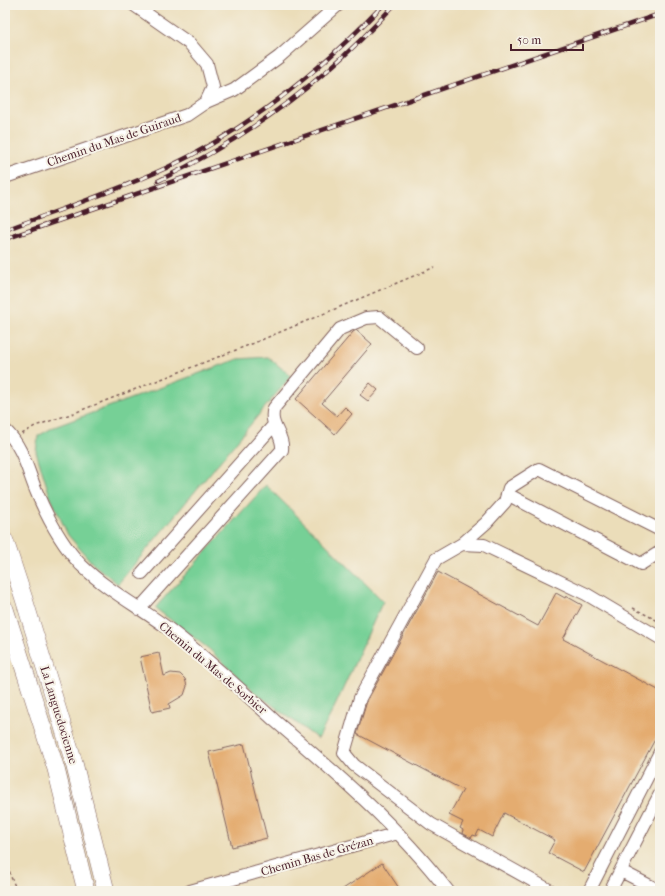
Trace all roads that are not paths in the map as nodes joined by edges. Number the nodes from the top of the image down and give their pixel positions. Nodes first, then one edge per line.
1 (134, 5) edge
2 (338, 5) edge
3 (206, 102) junction
4 (5, 177) edge
5 (417, 348) dead end
6 (274, 425) junction
7 (9, 434) edge
8 (507, 494) junction
9 (660, 530) edge
10 (5, 542) edge
11 (462, 544) junction
12 (660, 552) edge
13 (142, 573) dead end
14 (5, 609) edge
15 (139, 609) junction
16 (660, 638) edge
17 (660, 752) edge
18 (660, 794) edge
19 (398, 833) junction
20 (621, 871) junction
21 (106, 887) edge
22 (86, 890) edge
23 (590, 890) edge
24 (190, 891) edge
25 (448, 891) edge
26 (551, 891) edge
27 (610, 891) edge
28 (660, 891) edge

1 - 3 street
2 - 3 street, Chemin du Mas de Guiraud
3 - 4 street, Chemin du Mas de Guiraud
5 - 6 street
6 - 13 street
6 - 15 street
7 - 15 street, Chemin du Mas de Sorbier
8 - 9 street
8 - 11 street
8 - 12 street
10 - 21 highway, La Languedocienne
11 - 16 street
11 - 26 street
14 - 22 highway, La Languedocienne
15 - 19 street, Chemin du Mas de Sorbier
17 - 23 street
18 - 20 street
19 - 24 street, Chemin Bas de Grézan
19 - 25 street, Chemin du Mas de Sorbier
20 - 27 street
20 - 28 street

